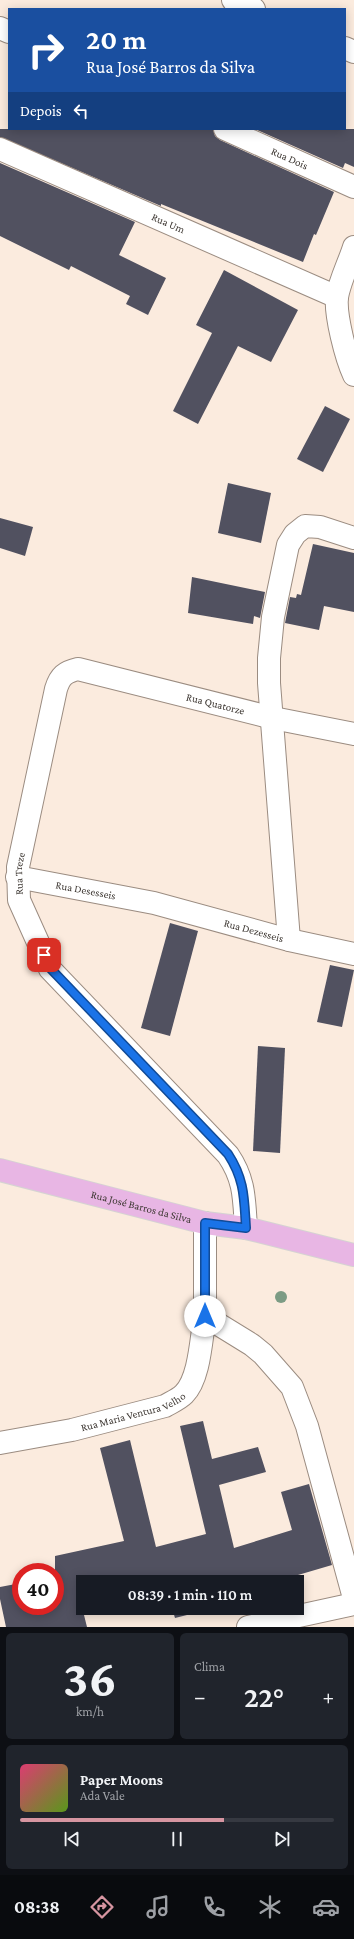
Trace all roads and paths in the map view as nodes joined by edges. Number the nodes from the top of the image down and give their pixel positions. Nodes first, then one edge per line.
1 (233, 0) edge
2 (252, 8) edge
3 (227, 130) edge
4 (0, 149) edge
5 (354, 187) edge
6 (354, 247) edge
7 (337, 297) junction
8 (354, 375) edge
9 (354, 538) edge
10 (78, 669) joint
11 (273, 718) junction
12 (354, 734) edge
13 (18, 876) junction
14 (154, 903) joint
15 (289, 940) junction
16 (354, 954) edge
17 (0, 1170) edge
18 (205, 1223) junction
19 (246, 1228) junction
20 (354, 1255) edge
21 (205, 1316) junction
22 (0, 1443) edge
23 (354, 1598) edge
24 (354, 1604) edge
25 (248, 1627) edge

1 - 2 street
3 - 5 street, Rua Dois
4 - 7 street, Rua Um
6 - 7 street
7 - 8 street
9 - 11 street
10 - 11 street, Rua Quatorze
10 - 13 street, Rua Treze
11 - 12 street, Rua Quatorze
11 - 15 street
13 - 14 street, Rua Desesseis
13 - 19 street, Rua Treze
14 - 15 street, Rua Dezesseis
15 - 16 street, Rua Dezesseis
17 - 18 main road, Rua José Barros da Silva
18 - 19 main road, Rua José Barros da Silva
18 - 21 street, Rua Maria Ventura Velho
19 - 20 main road, Rua José Barros da Silva
21 - 22 street, Rua Maria Ventura Velho
21 - 23 street
24 - 25 street

